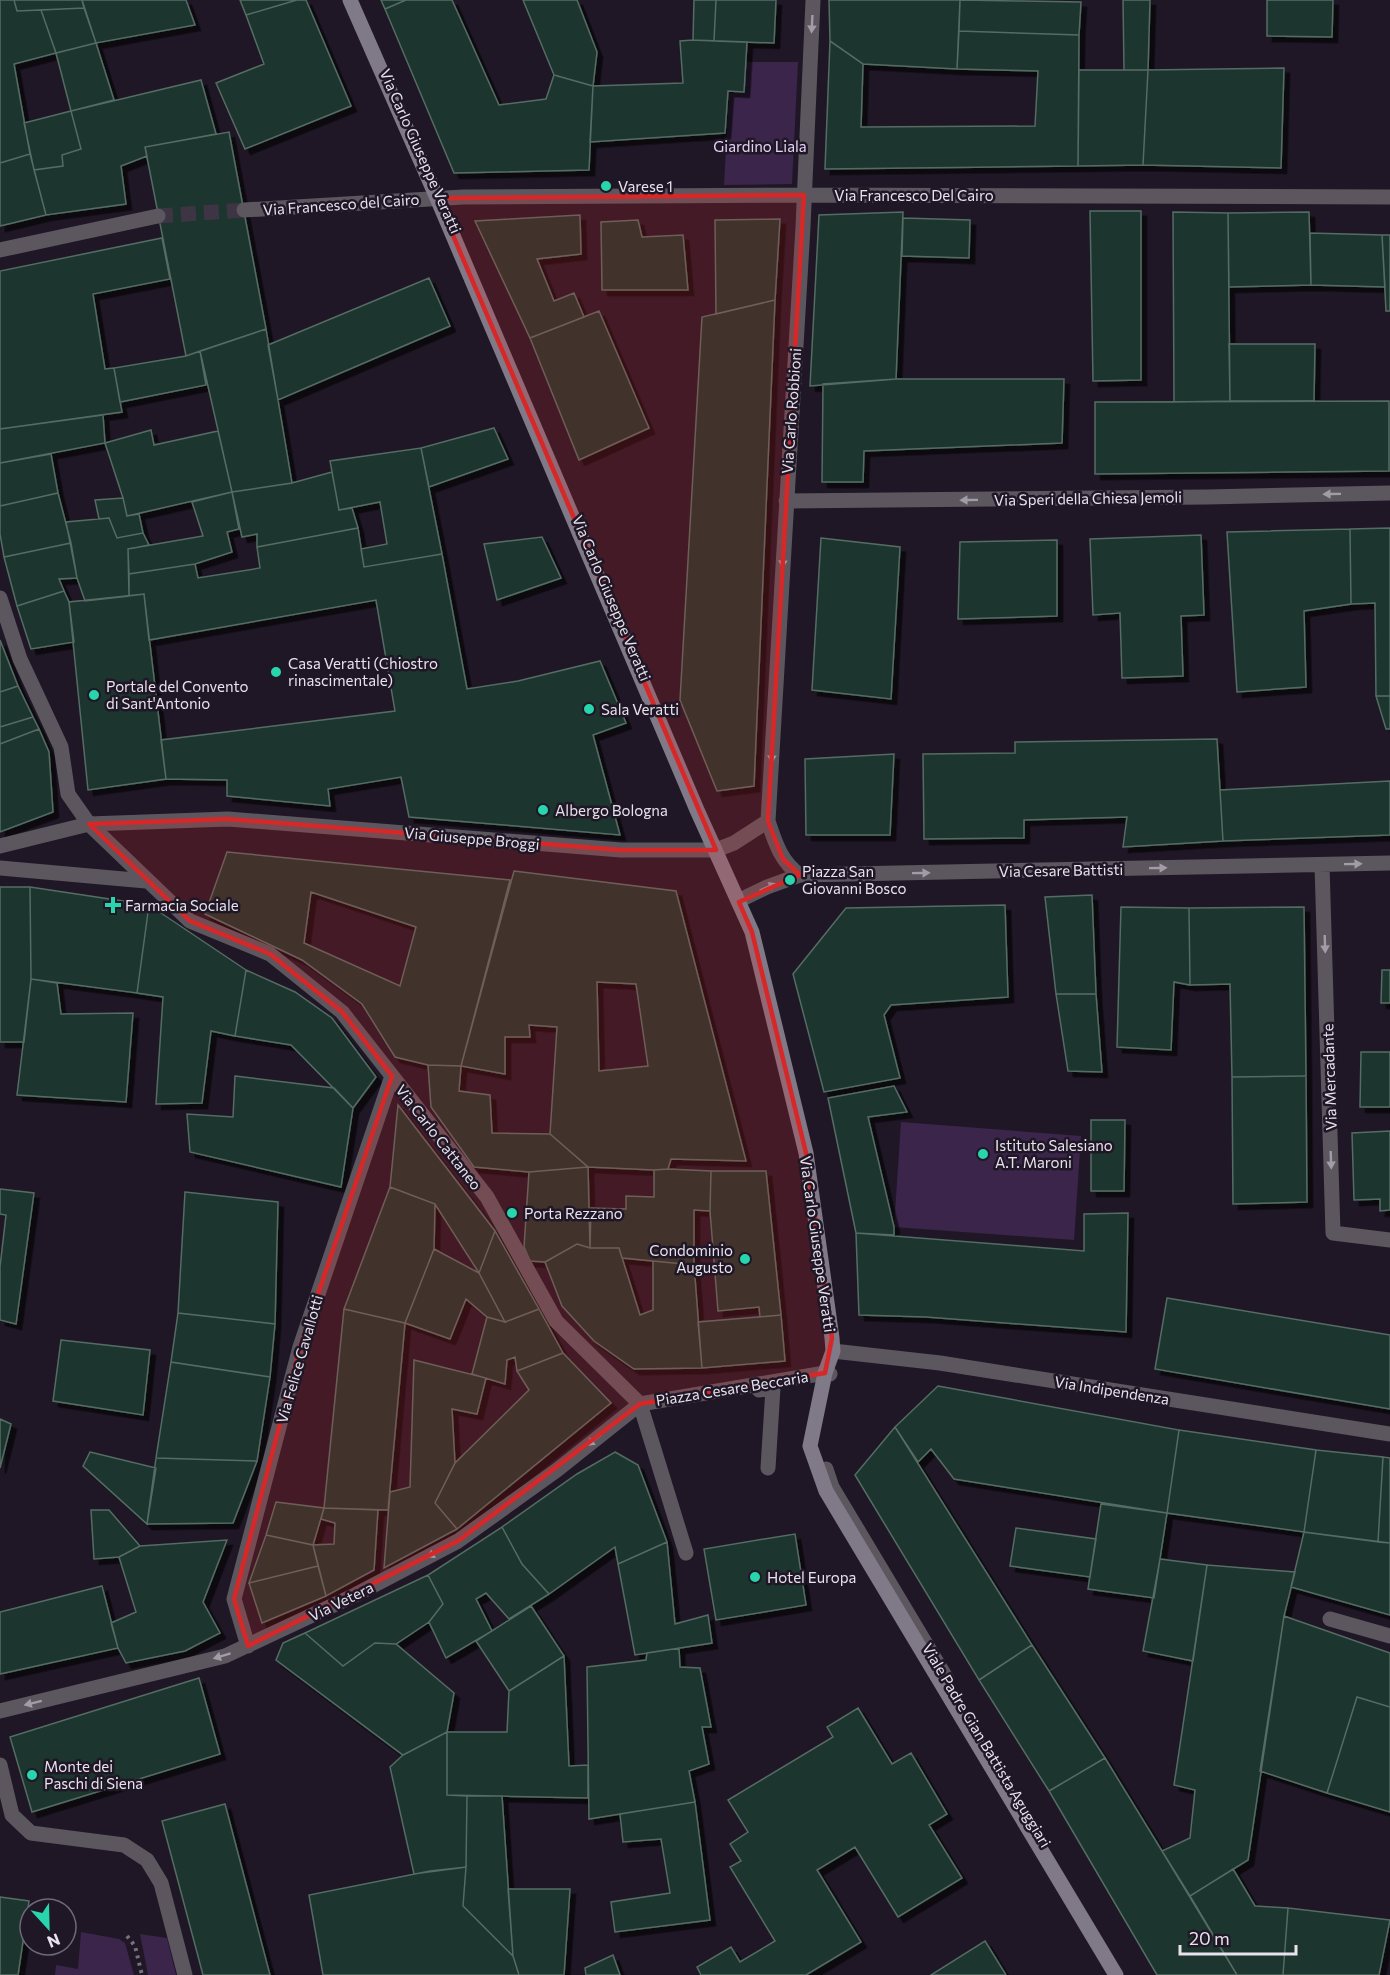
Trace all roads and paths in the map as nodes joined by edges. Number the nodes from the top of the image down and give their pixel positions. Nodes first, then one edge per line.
1 (350, 0) edge
2 (355, 0) edge
3 (813, 0) edge
4 (804, 195) junction
5 (1390, 197) edge
6 (440, 198) junction
7 (244, 210) tunnel mouth
8 (158, 216) tunnel mouth
9 (0, 250) edge
10 (1390, 493) edge
11 (786, 501) junction
12 (0, 598) edge
13 (768, 821) junction
14 (89, 824) junction
15 (0, 846) edge
16 (718, 849) junction
17 (1390, 863) edge
18 (1322, 865) junction
19 (0, 868) edge
20 (800, 875) junction
21 (146, 881) junction
22 (741, 900) junction
23 (392, 1076) junction
24 (1390, 1240) edge
25 (833, 1351) junction
26 (828, 1374) junction
27 (640, 1404) junction
28 (1390, 1434) edge
29 (768, 1468) dead end
30 (847, 1518) junction
31 (686, 1553) dead end
32 (1330, 1619) dead end
33 (1390, 1636) edge
34 (248, 1646) junction
35 (0, 1711) edge
36 (0, 1765) edge
37 (127, 1936) dead end
38 (142, 1975) edge
39 (185, 1975) edge
40 (1116, 1975) edge
41 (1124, 1975) edge

1 - 6 main road, Via Carlo Giuseppe Veratti
2 - 6 street, Via Carlo Giuseppe Veratti
3 -> 4 street, Via Carlo Robbioni
4 - 5 street, Via Francesco Del Cairo
4 - 6 street, Via Francesco Del Cairo
4 - 11 street, Via Carlo Robbioni
6 - 7 street, Via Francesco del Cairo
6 - 16 main road, Via Carlo Giuseppe Veratti
8 - 9 street
10 -> 11 street, Via Speri della Chiesa Jemoli
11 -> 13 street, Via Carlo Robbioni
12 - 14 street, Via Carlo Cattaneo
13 - 16 street
13 - 20 street
14 - 15 street, Via Giuseppe Broggi
14 - 16 street, Via Giuseppe Broggi
14 - 21 street, Via Carlo Cattaneo
16 - 22 main road, Via Carlo Giuseppe Veratti
18 -> 17 street, Via Cesare Battisti
20 -> 18 street, Via Cesare Battisti
18 -> 24 street, Via Mercadante
19 - 21 street
22 -> 20 street, Via Cesare Battisti
21 - 23 street, Via Carlo Cattaneo
22 - 25 main road, Via Carlo Giuseppe Veratti
23 - 27 street, Via Carlo Cattaneo
23 - 34 street, Via Felice Cavallotti
25 - 26 main road, Piazza Cesare Beccaria
25 - 28 street, Via Indipendenza
26 - 27 street, Piazza Cesare Beccaria
26 - 30 main road, Piazza Cesare Beccaria
27 - 29 street, Piazza Cesare Beccaria
27 - 31 street, Piazza Cesare Beccaria
27 -> 34 street, Via Vetera
30 - 40 main road, Viale Padre Gian Battista Aguggiari
30 - 41 street, Viale Padre Gian Battista Aguggiari
32 - 33 street
34 -> 35 street, Via Vetera
36 - 39 street
37 - 38 path

